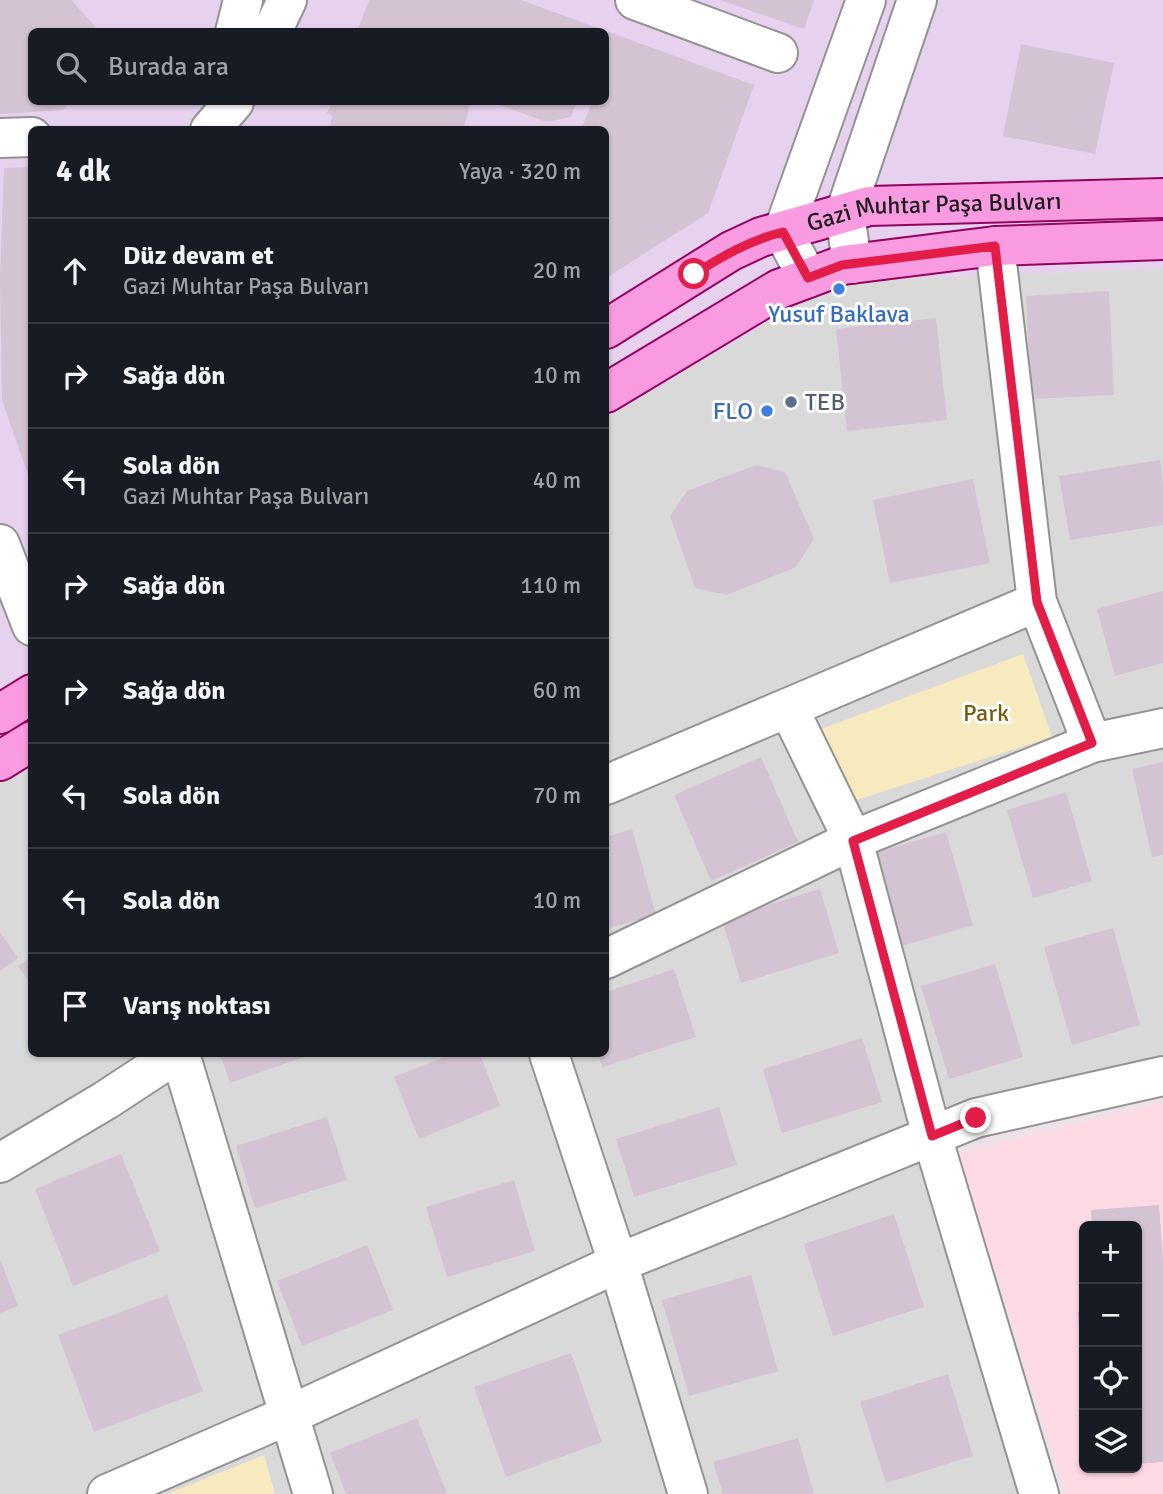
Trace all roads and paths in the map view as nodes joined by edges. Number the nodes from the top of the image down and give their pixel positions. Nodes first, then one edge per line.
1 (243, 0) edge
2 (287, 0) edge
3 (635, 0) edge
4 (866, 0) edge
5 (917, 0) edge
6 (236, 28) edge
7 (274, 28) edge
8 (778, 53) dead end
9 (216, 105) edge
10 (231, 105) edge
11 (211, 126) edge
12 (213, 126) edge
13 (28, 137) edge
14 (0, 138) edge
15 (1163, 198) edge
16 (845, 213) junction
17 (783, 232) junction
18 (1163, 240) edge
19 (995, 246) junction
20 (852, 264) junction
21 (808, 278) junction
22 (609, 327) edge
23 (609, 391) edge
24 (0, 544) edge
25 (1037, 602) junction
26 (28, 616) edge
27 (28, 697) edge
28 (789, 709) junction
29 (0, 714) edge
30 (1163, 728) edge
31 (1092, 743) junction
32 (28, 744) edge
33 (0, 761) edge
34 (609, 784) edge
35 (853, 841) junction
36 (609, 958) edge
37 (173, 1057) edge
38 (179, 1057) edge
39 (550, 1057) edge
40 (1163, 1076) edge
41 (932, 1136) junction
42 (0, 1163) edge
43 (618, 1263) junction
44 (289, 1415) junction
45 (107, 1494) edge
46 (313, 1494) edge
47 (688, 1494) edge
48 (1039, 1494) edge

1 - 6 street
2 - 7 street
3 - 8 street
4 - 17 street
5 - 16 street
9 - 11 street
10 - 12 street
13 - 14 street
15 - 16 main road, Gazi Muhtar Paşa Bulvarı
16 - 17 main road, Gazi Muhtar Paşa Bulvarı
16 - 20 street
17 - 21 street
17 - 22 main road, Gazi Muhtar Paşa Bulvarı
18 - 19 main road, Gazi Muhtar Paşa Bulvarı
19 - 20 main road, Gazi Muhtar Paşa Bulvarı
19 - 25 street
20 - 21 main road, Gazi Muhtar Paşa Bulvarı
21 - 23 main road, Gazi Muhtar Paşa Bulvarı
24 - 26 street
25 - 28 street
25 - 31 street
27 - 29 main road
28 - 34 street
28 - 35 street
30 - 31 street
31 - 35 street
32 - 33 main road
35 - 36 street
35 - 41 street
37 - 42 street
38 - 44 street
39 - 43 street
40 - 41 street
41 - 43 street
41 - 48 street
43 - 44 street
43 - 47 street
44 - 45 street
44 - 46 street

